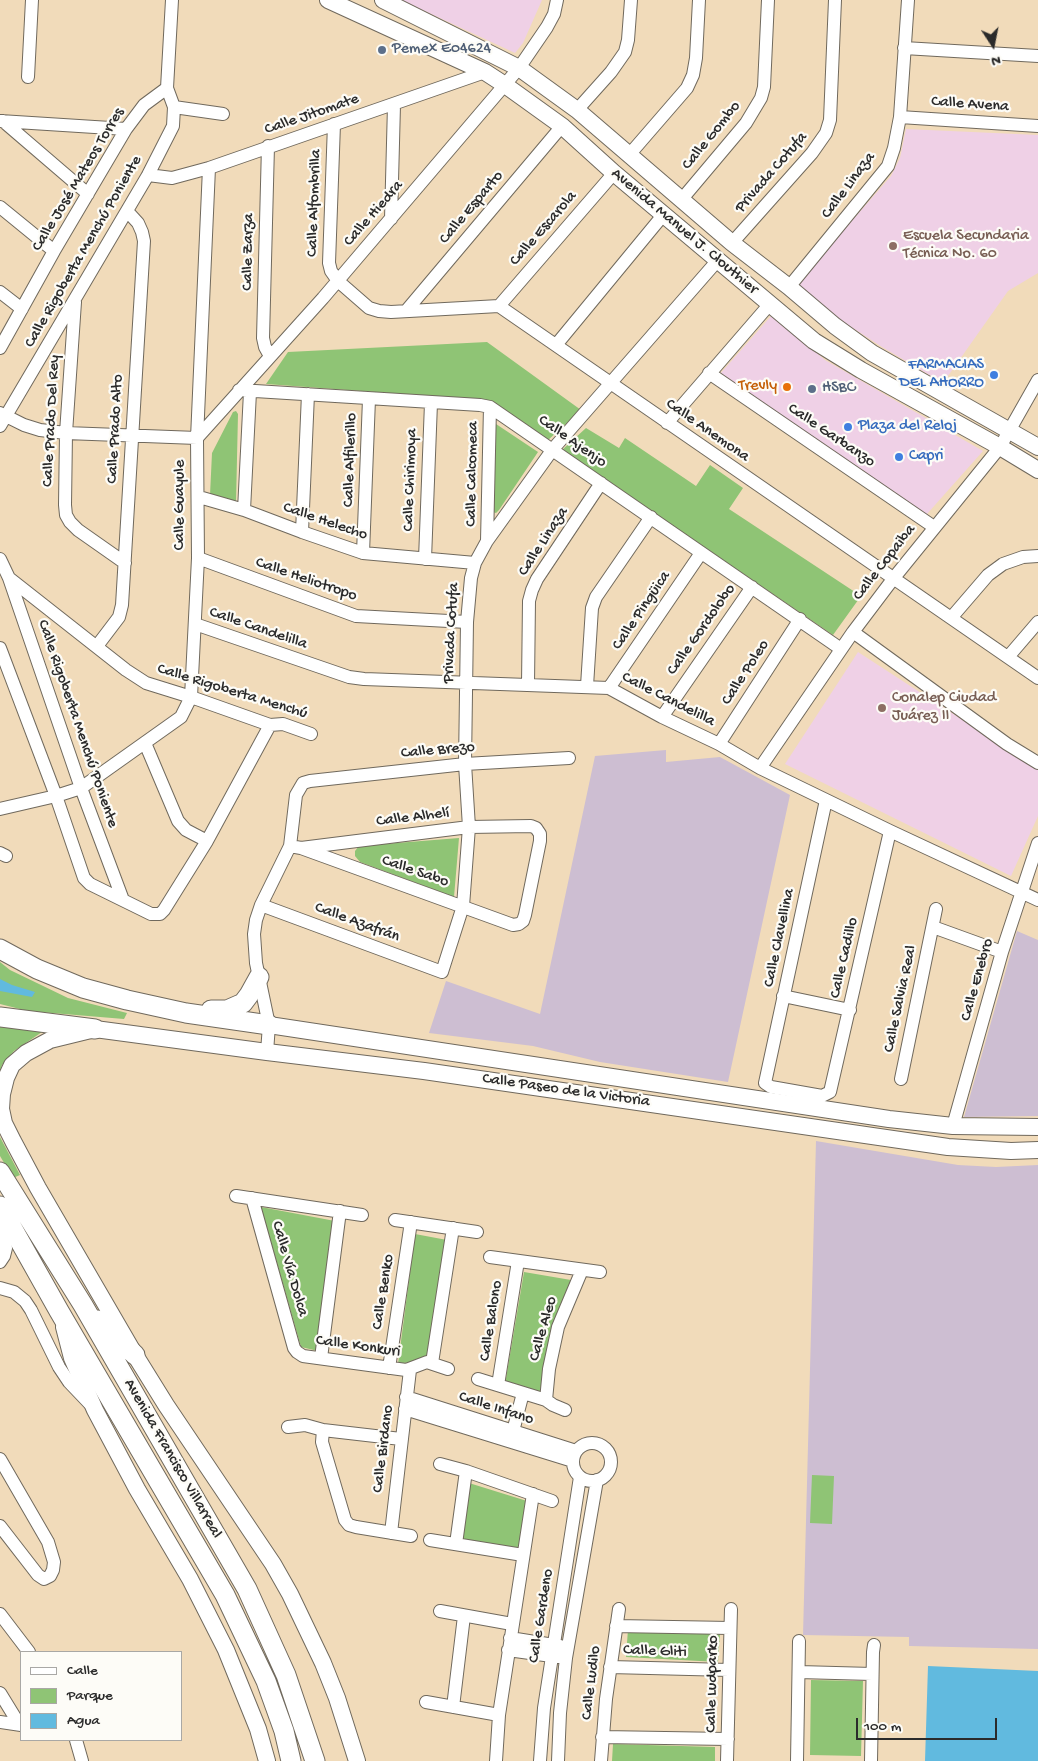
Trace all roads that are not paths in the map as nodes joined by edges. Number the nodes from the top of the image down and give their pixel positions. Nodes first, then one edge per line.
1 (32, 0) edge
2 (172, 0) edge
3 (328, 0) edge
4 (383, 0) edge
5 (557, 0) edge
6 (631, 0) edge
7 (699, 0) edge
8 (768, 0) edge
9 (835, 0) edge
10 (908, 0) edge
11 (904, 48) junction
12 (1038, 56) edge
13 (520, 68) junction
14 (485, 72) junction
15 (28, 77) dead end
16 (506, 85) junction
17 (167, 88) junction
18 (394, 104) junction
19 (174, 107) junction
20 (577, 110) junction
21 (223, 114) dead end
22 (900, 117) junction
23 (1, 121) edge
24 (334, 124) junction
25 (562, 126) junction
26 (1038, 126) edge
27 (126, 130) junction
28 (268, 146) junction
29 (629, 155) junction
30 (209, 168) junction
31 (614, 173) junction
32 (148, 175) junction
33 (88, 194) junction
34 (682, 199) junction
35 (0, 207) edge
36 (127, 211) junction
37 (664, 214) junction
38 (391, 219) junction
39 (732, 243) junction
40 (54, 250) junction
41 (718, 260) junction
42 (338, 281) junction
43 (789, 288) junction
44 (0, 292) edge
45 (76, 299) junction
46 (770, 305) junction
47 (499, 306) junction
48 (22, 309) junction
49 (406, 311) junction
50 (556, 345) junction
51 (0, 348) edge
52 (872, 353) junction
53 (270, 356) junction
54 (861, 370) junction
55 (709, 373) junction
56 (1038, 380) edge
57 (612, 383) junction
58 (244, 391) junction
59 (308, 394) junction
60 (369, 399) junction
61 (431, 403) junction
62 (490, 407) junction
63 (2, 418) edge
64 (667, 423) junction
65 (1009, 431) junction
66 (66, 433) junction
67 (132, 435) junction
68 (197, 438) junction
69 (1000, 447) junction
70 (1038, 447) edge
71 (553, 449) junction
72 (1038, 470) edge
73 (601, 483) junction
74 (198, 497) junction
75 (244, 510) junction
76 (651, 517) junction
77 (934, 527) junction
78 (302, 532) junction
79 (487, 541) junction
80 (364, 553) junction
81 (701, 553) junction
82 (1038, 556) edge
83 (198, 558) junction
84 (0, 559) edge
85 (425, 559) junction
86 (475, 563) junction
87 (125, 564) junction
88 (4, 578) edge
89 (893, 579) junction
90 (752, 587) junction
91 (951, 618) junction
92 (800, 619) junction
93 (467, 622) junction
94 (1038, 622) edge
95 (195, 624) junction
96 (852, 632) junction
97 (97, 646) junction
98 (0, 648) edge
99 (841, 649) junction
100 (1008, 658) junction
101 (1038, 678) edge
102 (466, 682) junction
103 (528, 684) junction
104 (587, 686) junction
105 (609, 688) junction
106 (192, 696) junction
107 (662, 717) junction
108 (270, 724) junction
109 (311, 734) dead end
110 (145, 743) junction
111 (719, 744) junction
112 (569, 758) dead end
113 (1038, 763) edge
114 (465, 764) junction
115 (760, 768) junction
116 (81, 788) junction
117 (56, 796) junction
118 (826, 800) junction
119 (0, 809) edge
120 (469, 827) junction
121 (890, 831) junction
122 (207, 841) junction
123 (352, 841) junction
124 (1038, 843) edge
125 (295, 847) junction
126 (350, 867) junction
127 (1021, 893) junction
128 (123, 900) junction
129 (1038, 900) edge
130 (261, 905) junction
131 (463, 906) junction
132 (936, 909) dead end
133 (525, 915) joint
134 (933, 927) junction
135 (0, 949) edge
136 (1002, 952) junction
137 (442, 972) joint
138 (259, 977) junction
139 (784, 996) junction
140 (850, 1010) junction
141 (186, 1013) junction
142 (0, 1017) edge
143 (269, 1025) junction
144 (95, 1028) junction
145 (267, 1052) junction
146 (901, 1079) dead end
147 (830, 1092) joint
148 (953, 1126) junction
149 (1038, 1128) edge
150 (1038, 1150) edge
151 (0, 1172) edge
152 (236, 1196) dead end
153 (252, 1198) junction
154 (1, 1208) edge
155 (340, 1212) junction
156 (362, 1215) dead end
157 (395, 1220) dead end
158 (412, 1222) junction
159 (453, 1228) junction
160 (477, 1232) dead end
161 (490, 1257) dead end
162 (518, 1261) junction
163 (0, 1262) edge
164 (582, 1270) junction
165 (600, 1272) dead end
166 (0, 1288) edge
167 (83, 1305) junction
168 (59, 1311) junction
169 (294, 1348) joint
170 (135, 1355) junction
171 (321, 1358) junction
172 (432, 1363) junction
173 (389, 1368) junction
174 (448, 1369) dead end
175 (410, 1370) junction
176 (478, 1379) dead end
177 (498, 1385) junction
178 (524, 1393) junction
179 (546, 1400) junction
180 (406, 1403) junction
181 (95, 1410) junction
182 (565, 1410) dead end
183 (288, 1427) dead end
184 (323, 1430) junction
185 (512, 1437) junction
186 (401, 1439) junction
187 (575, 1456) junction
188 (0, 1459) edge
189 (440, 1464) dead end
190 (466, 1471) junction
191 (580, 1477) junction
192 (597, 1480) junction
193 (533, 1494) junction
194 (552, 1501) dead end
195 (0, 1526) edge
196 (391, 1533) junction
197 (411, 1536) dead end
198 (430, 1540) dead end
199 (456, 1544) junction
200 (523, 1555) junction
201 (619, 1609) dead end
202 (731, 1609) dead end
203 (440, 1611) dead end
204 (0, 1614) edge
205 (464, 1616) junction
206 (512, 1624) junction
207 (616, 1626) junction
208 (730, 1628) junction
209 (799, 1641) dead end
210 (509, 1644) junction
211 (874, 1646) dead end
212 (27, 1651) edge
213 (552, 1651) junction
214 (567, 1653) junction
215 (610, 1667) junction
216 (729, 1670) junction
217 (799, 1672) junction
218 (872, 1674) junction
219 (0, 1693) edge
220 (426, 1702) dead end
221 (453, 1707) junction
222 (499, 1715) junction
223 (0, 1722) edge
224 (20, 1725) edge
225 (602, 1737) junction
226 (728, 1739) junction
227 (76, 1741) edge
228 (82, 1761) edge
229 (267, 1761) edge
230 (292, 1761) edge
231 (315, 1761) edge
232 (357, 1761) edge
233 (496, 1761) edge
234 (540, 1761) edge
235 (558, 1761) edge
236 (601, 1761) edge
237 (727, 1761) edge
238 (797, 1761) edge
239 (871, 1761) edge

1 - 15 street
2 - 17 street
3 - 14 main road, Avenida Manuel J. Clouthier
4 - 13 main road, Avenida Manuel J. Clouthier
5 - 13 street, Calle Hiedra
6 - 20 street
7 - 29 street
8 - 34 street, Calle Gombo
9 - 39 street, Privada Cotufa
10 - 11 street, Calle Linaza
11 - 12 street
11 - 22 street, Calle Linaza
13 - 16 street, Calle Hiedra
13 - 20 main road, Avenida Manuel J. Clouthier
14 - 16 main road, Avenida Manuel J. Clouthier
14 - 18 street, Calle Jitomate
16 - 25 main road, Avenida Manuel J. Clouthier
16 - 38 street, Calle Hiedra
17 - 19 street, Calle Rigoberta Menchú Poniente
17 - 27 street, Calle José Mateos Torres
18 - 24 street, Calle Jitomate
18 - 38 street
19 - 21 street
19 - 32 street, Calle Rigoberta Menchú Poniente
20 - 29 main road, Avenida Manuel J. Clouthier
22 - 26 street, Calle Avena
22 - 43 street, Calle Linaza
23 - 27 street
23 - 33 street
24 - 28 street, Calle Jitomate
24 - 42 street, Calle Alfombrilla
25 - 31 main road, Avenida Manuel J. Clouthier
25 - 49 street, Calle Esparto
27 - 33 street, Calle José Mateos Torres
28 - 30 street, Calle Jitomate
28 - 53 street, Calle Zarza
29 - 34 main road, Avenida Manuel J. Clouthier
30 - 32 street, Calle Jitomate
30 - 68 street, Calle Guayule
31 - 37 main road, Avenida Manuel J. Clouthier
31 - 47 street, Calle Escarola
32 - 36 street, Calle Rigoberta Menchú Poniente
33 - 40 street, Calle José Mateos Torres
34 - 39 main road, Avenida Manuel J. Clouthier
35 - 40 street
36 - 45 street, Calle Rigoberta Menchú Poniente
36 - 67 street, Calle Prado Alto
37 - 41 main road, Avenida Manuel J. Clouthier
37 - 50 street
38 - 42 street, Calle Hiedra
39 - 43 main road, Avenida Manuel J. Clouthier
40 - 48 street, Calle José Mateos Torres
41 - 46 main road, Avenida Manuel J. Clouthier
41 - 57 street, Privada Cotufa
42 - 49 street
42 - 53 street, Calle Hiedra
43 - 52 main road, Avenida Manuel J. Clouthier
44 - 48 street
45 - 63 street, Calle Rigoberta Menchú Poniente
45 - 66 street, Calle Prado Del Rey
46 - 54 main road, Avenida Manuel J. Clouthier
46 - 55 street
47 - 49 street
47 - 50 street, Calle Anemona
48 - 51 street, Calle José Mateos Torres
50 - 57 street, Calle Anemona
52 - 54 main road
52 - 65 main road, Avenida Manuel J. Clouthier
53 - 58 street, Calle Hiedra
54 - 69 main road, Avenida Manuel J. Clouthier
55 - 64 street
55 - 77 street, Calle Garbanzo
56 - 65 street, Calle Copaiba
57 - 64 street, Calle Anemona
57 - 71 street, Privada Cotufa
58 - 59 street, Calle Ajenjo
58 - 68 street, Calle Hiedra
58 - 75 street
59 - 60 street, Calle Ajenjo
59 - 78 street
60 - 61 street, Calle Ajenjo
60 - 80 street, Calle Alfilerillo
61 - 62 street, Calle Ajenjo
61 - 85 street, Calle Chirimoya
62 - 71 street, Calle Ajenjo
62 - 79 street, Calle Calcomeca
63 - 66 street
64 - 89 street, Calle Anemona
65 - 69 street, Calle Copaiba
65 - 70 main road, Avenida Manuel J. Clouthier
66 - 67 street
66 - 87 street, Calle Prado Del Rey
67 - 68 street
67 - 87 street, Calle Prado Alto
68 - 74 street, Calle Guayule
69 - 72 main road, Avenida Manuel J. Clouthier
69 - 77 street, Calle Copaiba
71 - 73 street, Calle Ajenjo
71 - 79 street, Privada Cotufa
73 - 76 street, Calle Ajenjo
73 - 103 street, Calle Linaza
74 - 75 street, Calle Helecho
74 - 83 street, Calle Guayule
75 - 78 street, Calle Helecho
76 - 81 street, Calle Ajenjo
76 - 104 street
77 - 89 street, Calle Copaiba
78 - 80 street, Calle Helecho
79 - 86 street, Privada Cotufa
80 - 85 street, Calle Helecho
81 - 90 street, Calle Ajenjo
81 - 105 street, Calle Pingüica
82 - 91 street
83 - 93 street, Calle Heliotropo
83 - 95 street, Calle Guayule
84 - 88 street, Calle Rigoberta Menchú Poniente
85 - 86 street, Calle Helecho
86 - 93 street, Privada Cotufa
87 - 97 street, Calle Prado Alto
88 - 97 street, Calle Rigoberta Menchú
88 - 116 street, Calle Rigoberta Menchú Poniente
89 - 91 street, Calle Anemona
89 - 96 street, Calle Copaiba
90 - 92 street, Calle Ajenjo
90 - 107 street, Calle Gordolobo
91 - 100 street, Calle Anemona
92 - 99 street, Calle Ajenjo
92 - 111 street, Calle Poleo
93 - 102 street, Privada Cotufa
94 - 100 street
95 - 102 street, Calle Candelilla
95 - 106 street, Calle Guayule
96 - 99 street, Calle Copaiba
96 - 113 street
97 - 106 street, Calle Rigoberta Menchú
98 - 117 street
99 - 115 street, Calle Copaiba
100 - 101 street, Calle Anemona
102 - 103 street, Calle Candelilla
102 - 114 street, Privada Cotufa
103 - 104 street, Calle Candelilla
104 - 105 street, Calle Candelilla
105 - 107 street, Calle Candelilla
106 - 108 street, Calle Rigoberta Menchú
106 - 110 street, Calle Guayule
107 - 111 street, Calle Candelilla
108 - 109 street, Calle Rigoberta Menchú
108 - 122 street
110 - 116 street, Calle Guayule
110 - 122 street
111 - 115 street, Calle Candelilla
112 - 114 street, Calle Brezo
114 - 120 street, Privada Cotufa
114 - 125 street, Calle Brezo
115 - 118 street, Calle Candelilla
116 - 117 street
116 - 128 street, Calle Rigoberta Menchú Poniente
117 - 119 street
117 - 128 street
118 - 121 street, Calle Candelilla
118 - 139 street, Calle Clavellina
120 - 123 street, Calle Alhelí
120 - 131 street, Privada Cotufa
120 - 133 street, Calle Alhelí
121 - 127 street, Calle Candelilla
121 - 140 street, Calle Cadillo
122 - 128 street
123 - 125 street, Calle Alhelí
123 - 126 street
124 - 127 street, Calle Enebro
125 - 126 street, Calle Sabo
125 - 130 street
126 - 131 street, Calle Sabo
127 - 129 street, Calle Candelilla
127 - 136 street, Calle Enebro
130 - 137 street, Calle Azafrán
130 - 138 street
131 - 133 street, Calle Sabo
131 - 137 street, Privada Cotufa
132 - 134 street, Calle Salvia Real
134 - 136 street, Calle Salvia Real
134 - 146 street, Calle Salvia Real
135 - 141 highway
136 - 148 street, Calle Enebro
138 - 141 highway
138 - 143 street
139 - 140 street
139 - 147 street, Calle Clavellina
140 - 147 street, Calle Cadillo
141 - 143 highway
142 - 144 highway
143 - 145 street
143 - 148 main road, Calle Paseo de la Victoria
144 - 145 main road, Calle Paseo de la Victoria
144 - 170 main road
145 - 150 main road, Calle Paseo de la Victoria
148 - 149 main road, Calle Paseo de la Victoria
151 - 167 highway, Avenida Francisco Villarreal
152 - 153 street, Calle Vía Dolca
153 - 155 street, Calle Vía Dolca
153 - 169 street, Calle Vía Dolca
154 - 163 street
154 - 168 highway, Avenida Francisco Villarreal
155 - 156 street, Calle Vía Dolca
155 - 171 street, Calle Vía Dolca
157 - 158 street
158 - 159 street
158 - 173 street, Calle Benko
159 - 160 street
159 - 172 street
161 - 162 street
162 - 164 street
162 - 177 street, Calle Balono
164 - 165 street
164 - 179 street, Calle Aleo
166 - 181 street
167 - 170 highway
167 - 231 highway, Avenida Francisco Villarreal
168 - 181 main road
168 - 230 highway, Avenida Francisco Villarreal
169 - 171 street, Calle Konkuri
170 - 232 main road
171 - 173 street, Calle Konkuri
172 - 174 street
172 - 175 street, Calle Konkuri
173 - 175 street, Calle Konkuri
175 - 180 street, Calle Birdano
176 - 177 street
177 - 178 street
178 - 179 street
178 - 185 street
179 - 182 street
180 - 185 street, Calle Infano
180 - 186 street, Calle Birdano
181 - 229 main road
183 - 184 street
184 - 186 street
184 - 196 street
185 - 187 street, Calle Infano
186 - 196 street, Calle Birdano
187 - 191 street
187 - 192 street
188 - 195 street
189 - 190 street
190 - 193 street
190 - 199 street
191 - 192 street
191 - 213 street, Calle Gardeno
192 - 214 street, Calle Gardeno
193 - 194 street
193 - 200 street
196 - 197 street
198 - 199 street
199 - 200 street
200 - 206 street
201 - 207 street, Calle Ludilo
202 - 208 street, Calle Ludparko
203 - 205 street
204 - 212 street
205 - 206 street
205 - 221 street
206 - 210 street
207 - 208 street, Calle Gliti
207 - 215 street, Calle Ludilo
208 - 216 street, Calle Ludparko
209 - 217 street
210 - 213 street
210 - 222 street
211 - 218 street
213 - 214 street
213 - 234 street, Calle Gardeno
214 - 235 street, Calle Gardeno
215 - 216 street, Calle Gliti
215 - 225 street, Calle Ludilo
216 - 226 street, Calle Ludparko
217 - 218 street
217 - 238 street
218 - 239 street
219 - 224 street
220 - 221 street
221 - 222 street
222 - 233 street
223 - 224 street
225 - 226 street
225 - 236 street, Calle Ludilo
226 - 237 street, Calle Ludparko
227 - 228 street

